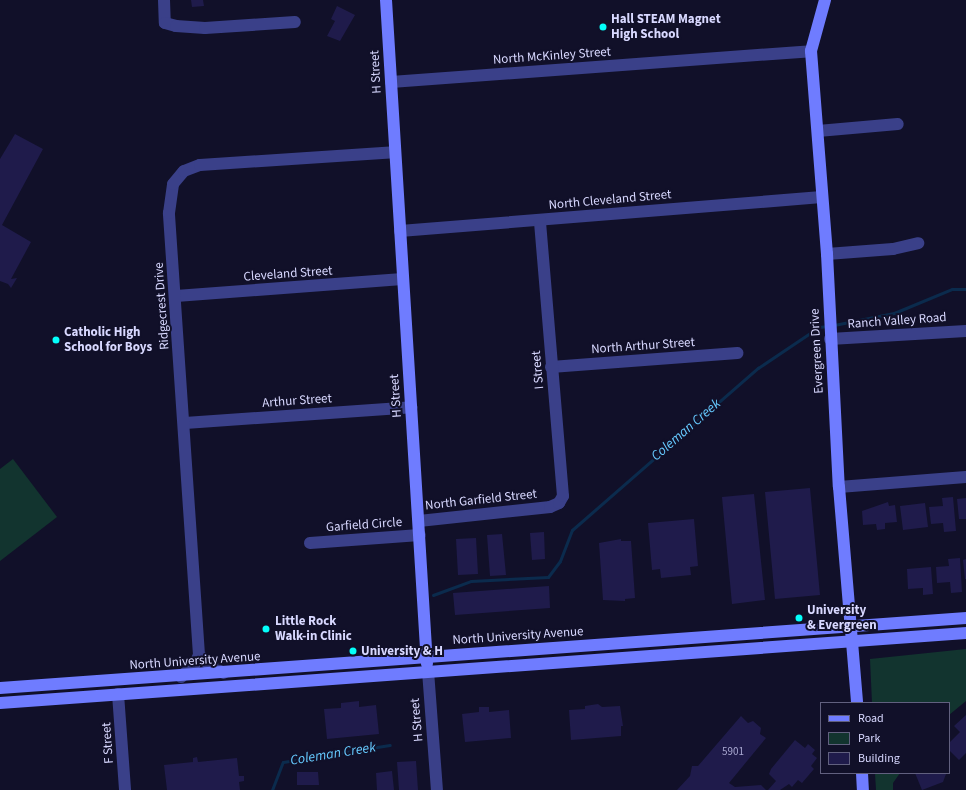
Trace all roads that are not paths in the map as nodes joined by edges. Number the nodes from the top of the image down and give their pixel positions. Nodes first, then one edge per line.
1 (164, 0) edge
2 (386, 0) edge
3 (825, 0) edge
4 (295, 22) dead end
5 (811, 51) junction
6 (391, 82) junction
7 (898, 124) dead end
8 (818, 131) junction
9 (394, 152) junction
10 (822, 197) junction
11 (540, 220) junction
12 (400, 231) junction
13 (918, 243) dead end
14 (826, 254) junction
15 (402, 279) junction
16 (176, 296) junction
17 (830, 330) junction
18 (966, 331) edge
19 (737, 353) dead end
20 (552, 368) junction
21 (411, 407) junction
22 (185, 423) junction
23 (966, 477) edge
24 (839, 487) junction
25 (546, 508) joint
26 (418, 521) junction
27 (420, 535) junction
28 (310, 543) dead end
29 (966, 618) edge
30 (850, 627) junction
31 (966, 633) edge
32 (852, 643) junction
33 (199, 654) junction
34 (427, 656) junction
35 (428, 671) junction
36 (224, 673) junction
37 (181, 677) junction
38 (0, 688) edge
39 (118, 694) junction
40 (857, 702) edge
41 (0, 703) edge
42 (862, 774) edge
43 (125, 790) edge
44 (437, 790) edge
45 (863, 790) edge

1 - 4 street
2 - 6 main road, H Street
3 - 5 main road, Evergreen Drive
5 - 6 street, North McKinley Street
5 - 8 main road, Evergreen Drive
6 - 9 main road, H Street
7 - 8 street
8 - 10 main road, Evergreen Drive
9 - 12 main road, H Street
9 - 16 street, Ridgecrest Drive
10 - 11 street, North Cleveland Street
10 - 14 main road, Evergreen Drive
11 - 12 street, North Cleveland Street
11 - 20 street, I Street
12 - 15 main road, H Street
13 - 14 street
14 - 17 main road, Evergreen Drive
15 - 16 street, Cleveland Street
15 - 21 main road, H Street
16 - 22 street, Ridgecrest Drive
17 - 18 street, Ranch Valley Road
17 - 24 main road, Evergreen Drive
19 - 20 street, North Arthur Street
20 - 25 street, I Street
21 - 22 street, Arthur Street
21 - 26 main road, H Street
22 - 33 street, Ridgecrest Drive
23 - 24 street
24 - 30 main road, Evergreen Drive
25 - 26 street, North Garfield Street
26 - 27 main road, H Street
27 - 28 street, Garfield Circle
27 - 34 main road, H Street
29 - 30 main road, North University Avenue
30 - 32 main road, Evergreen Drive
30 - 34 main road, North University Avenue
31 - 32 main road, North University Avenue
32 - 35 main road, North University Avenue
32 - 40 main road, Evergreen Drive
33 - 36 street
33 - 37 street
34 - 35 main road, H Street
34 - 36 main road, North University Avenue
35 - 39 main road, North University Avenue
35 - 44 street, H Street
36 - 37 main road, North University Avenue
37 - 38 main road, North University Avenue
39 - 41 main road, North University Avenue
39 - 43 street, F Street
42 - 45 main road

